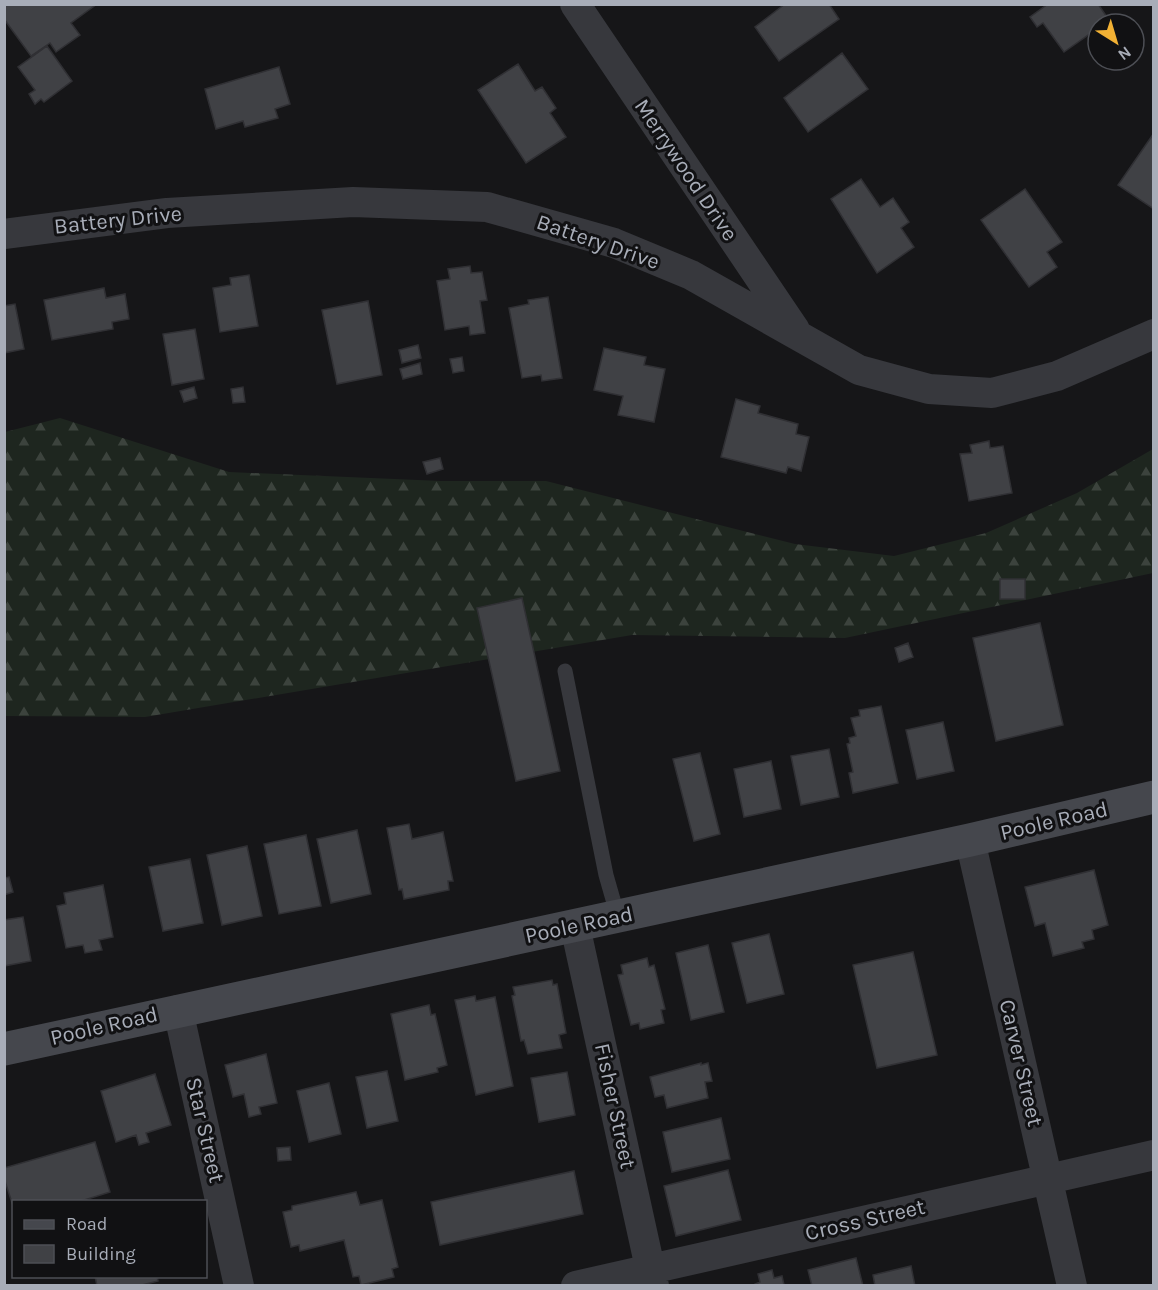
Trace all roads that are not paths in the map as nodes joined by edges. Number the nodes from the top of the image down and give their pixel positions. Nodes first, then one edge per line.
1 (575, 4) edge
2 (4, 234) edge
3 (1154, 334) edge
4 (798, 335) junction
5 (565, 671) dead end
6 (1154, 797) edge
7 (970, 840) junction
8 (618, 917) junction
9 (575, 926) junction
10 (178, 1010) junction
11 (4, 1049) edge
12 (1154, 1155) edge
13 (1048, 1178) junction
14 (652, 1277) edge
15 (240, 1286) edge
16 (576, 1286) edge
17 (1072, 1286) edge

1 - 4 street, Merrywood Drive
2 - 4 street, Battery Drive
3 - 4 street, Battery Drive
5 - 8 lane
6 - 7 main road, Poole Road
7 - 8 main road, Poole Road
7 - 13 street, Carver Street
8 - 9 main road, Poole Road
9 - 10 main road, Poole Road
9 - 14 street, Fisher Street
10 - 11 main road, Poole Road
10 - 15 street, Star Street
12 - 13 street, Cross Street
13 - 14 street, Cross Street
13 - 17 street, Carver Street
14 - 16 street, Cross Street

